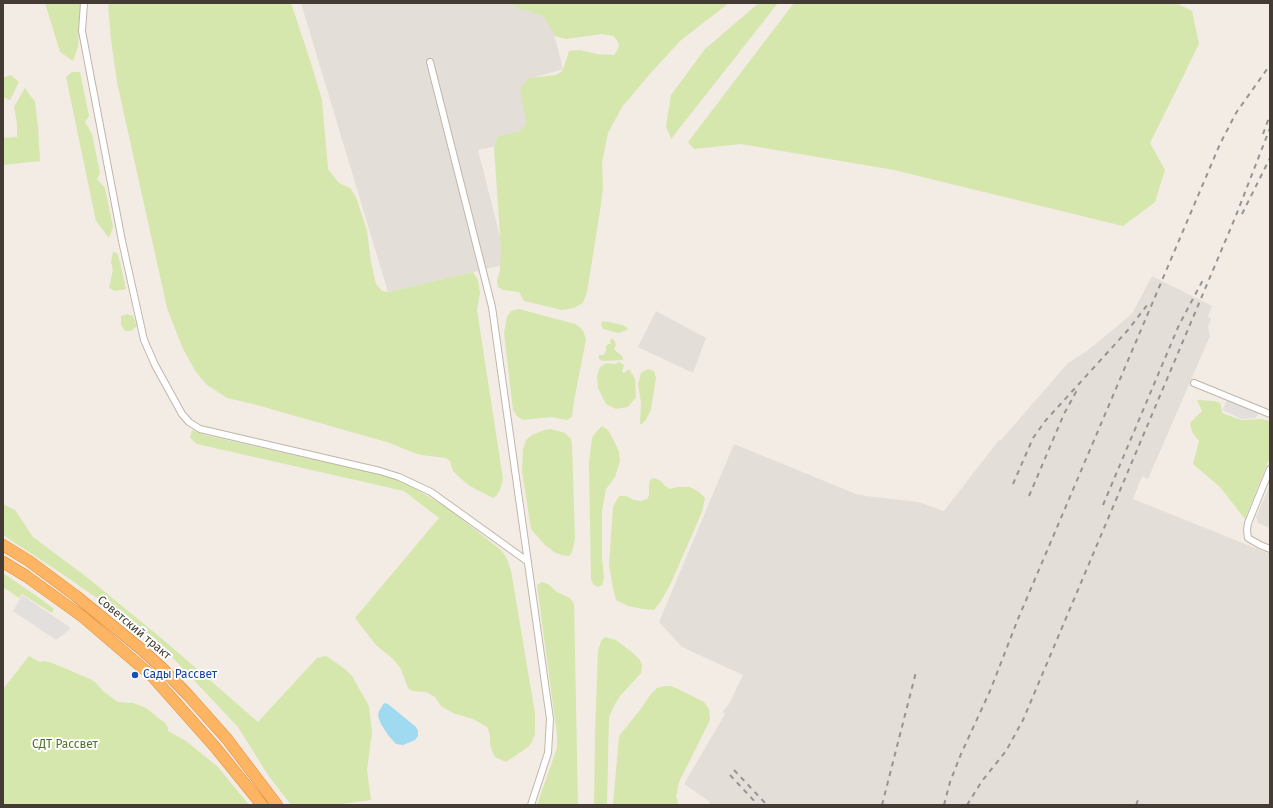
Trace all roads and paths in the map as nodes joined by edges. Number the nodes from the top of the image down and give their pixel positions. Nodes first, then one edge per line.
1 (84, 3) edge
2 (430, 62) dead end
3 (1194, 382) dead end
4 (1270, 414) edge
5 (1270, 470) edge
6 (3, 545) edge
7 (1270, 549) edge
8 (527, 561) junction
9 (3, 562) edge
10 (262, 805) edge
11 (277, 805) edge
12 (531, 805) edge

1 - 8 street
2 - 8 street
3 - 4 street
5 - 7 street
6 - 11 highway, Советский тракт
8 - 12 street
9 - 10 highway, Советский тракт

